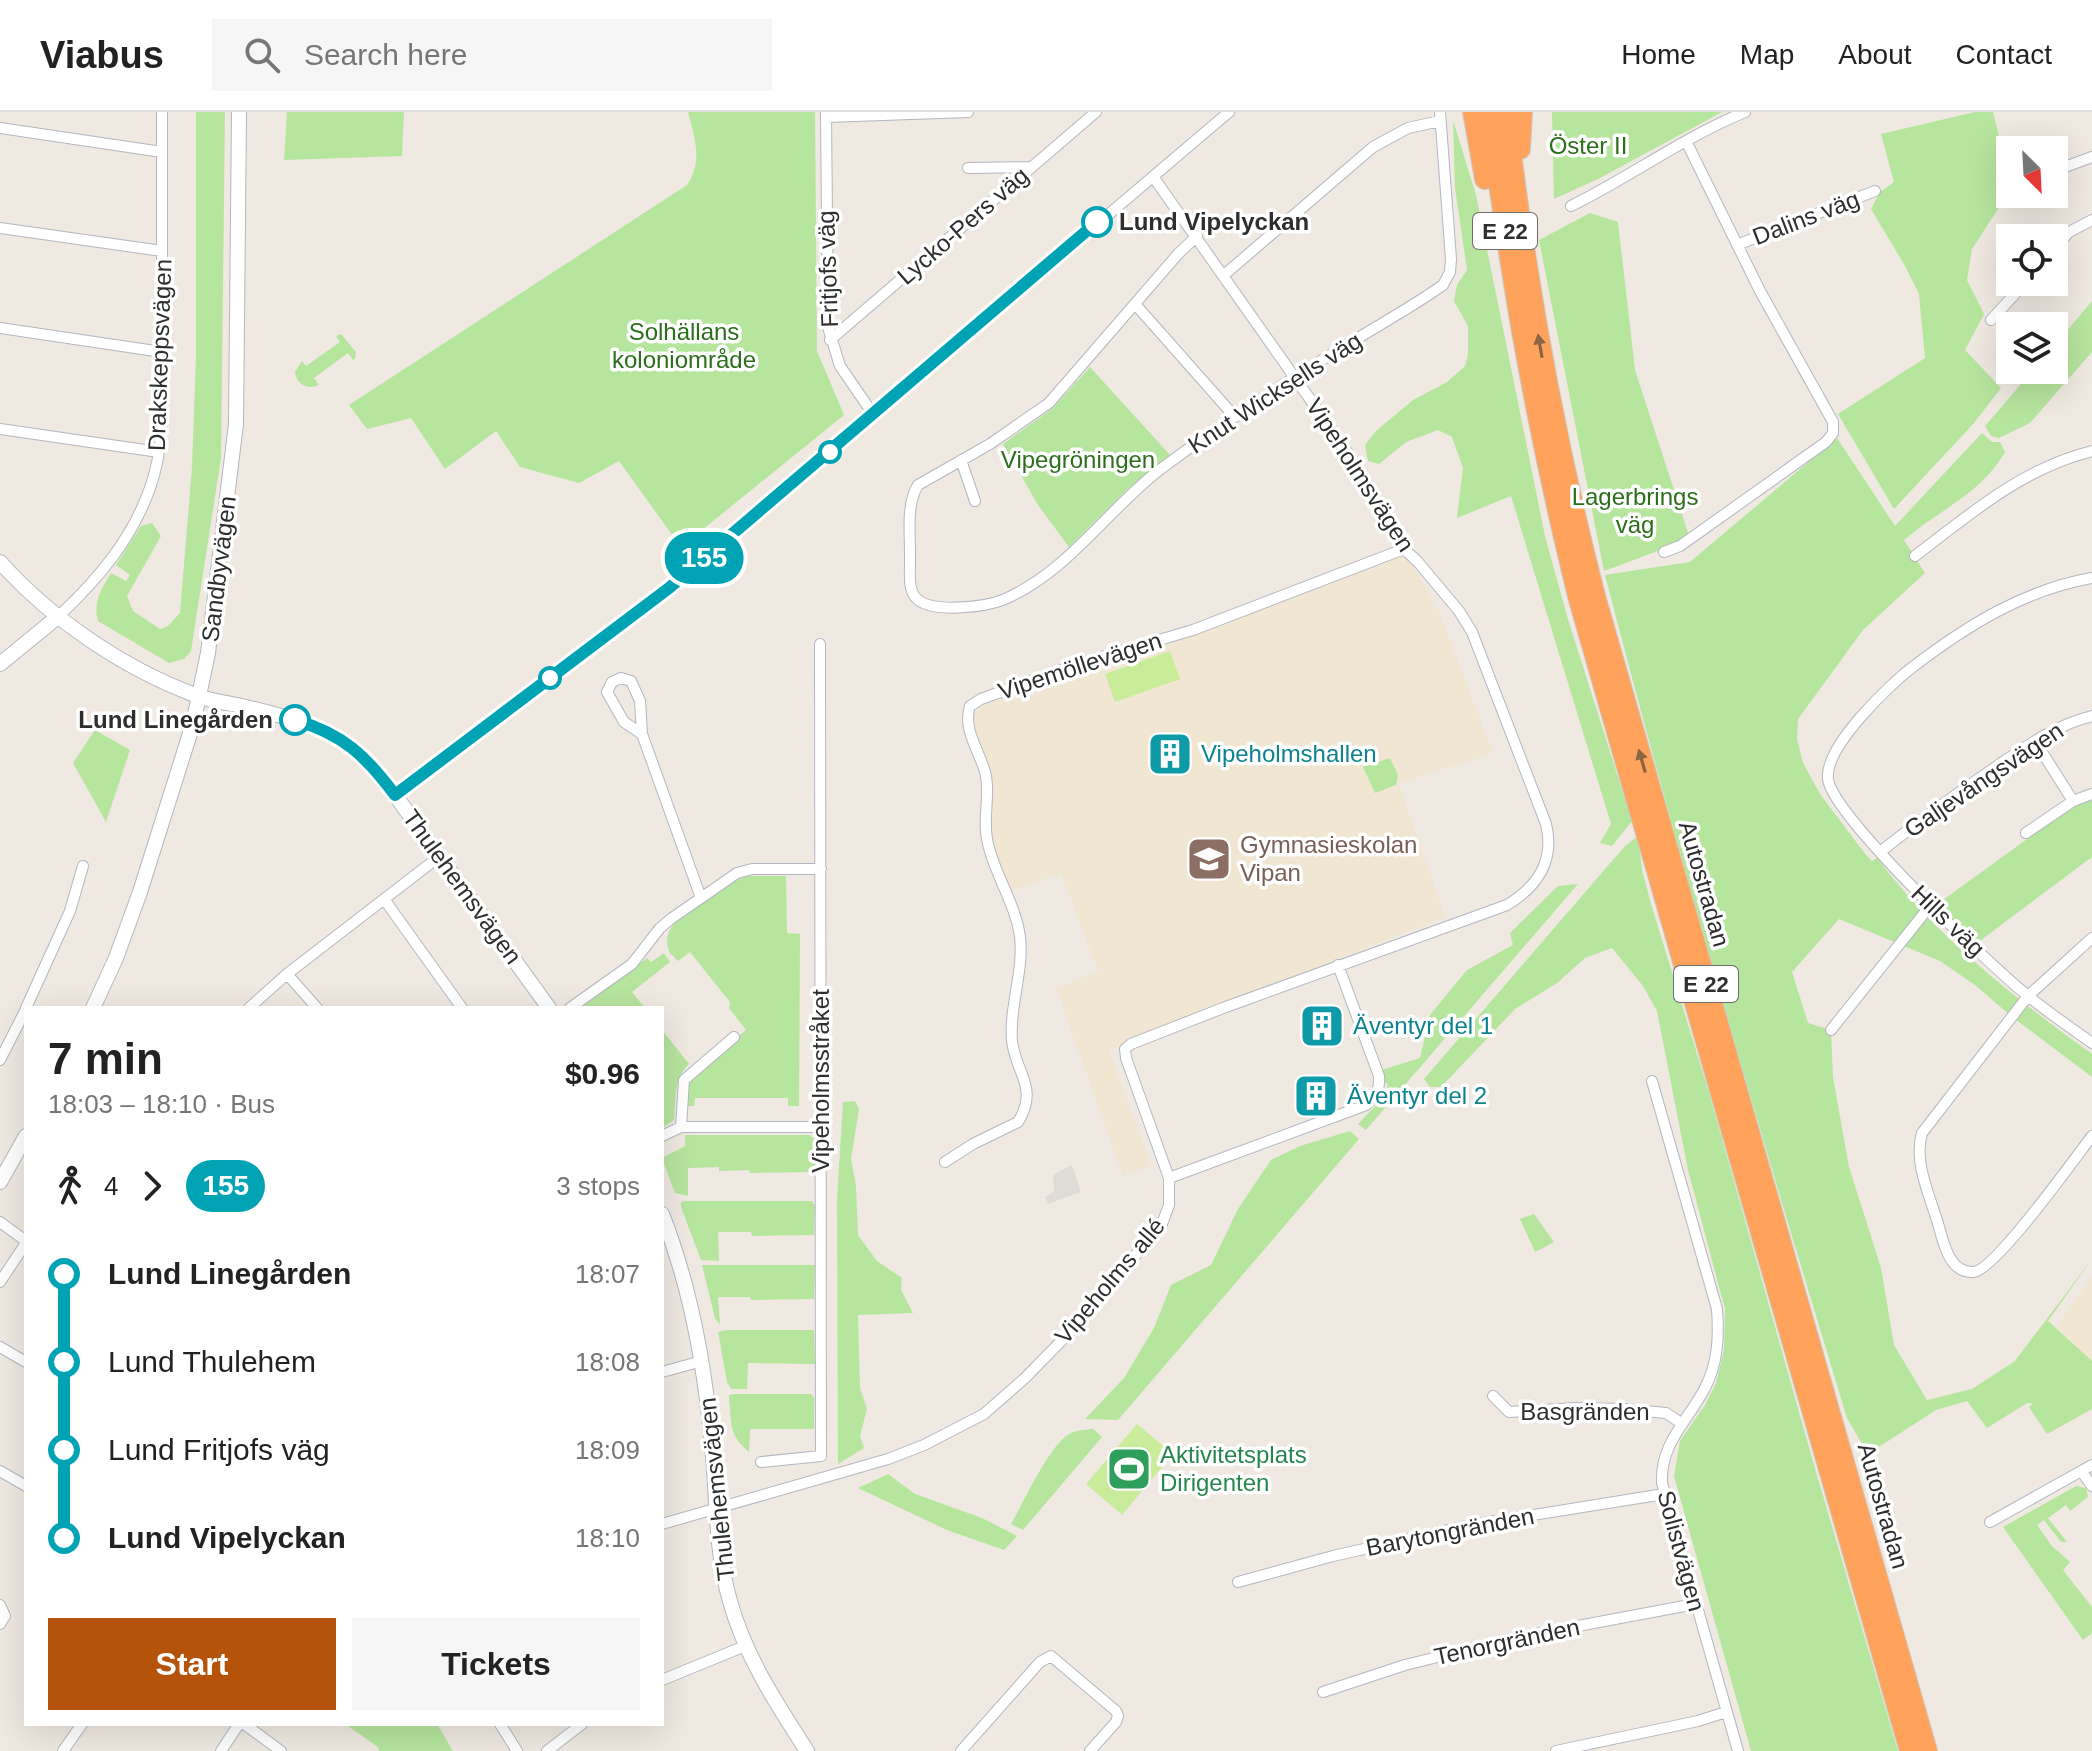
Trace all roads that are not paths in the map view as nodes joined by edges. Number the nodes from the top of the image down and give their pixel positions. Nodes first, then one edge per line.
1 (162, 112) edge
2 (239, 112) edge
3 (968, 112) edge
4 (1096, 112) edge
5 (1229, 112) edge
6 (1473, 112) edge
7 (1490, 112) edge
8 (1506, 112) edge
9 (1522, 112) edge
10 (1745, 112) edge
11 (826, 114) edge
12 (1440, 116) edge
13 (0, 128) edge
14 (1686, 141) junction
15 (162, 152) junction
16 (2092, 157) edge
17 (2068, 166) edge
18 (1032, 167) junction
19 (968, 168) dead end
20 (1154, 178) junction
21 (1875, 191) dead end
22 (1571, 206) dead end
23 (1517, 209) junction
24 (2092, 220) edge
25 (0, 228) edge
26 (2068, 233) edge
27 (1197, 236) junction
28 (1737, 245) junction
29 (162, 251) junction
30 (1224, 275) junction
31 (2013, 296) edge
32 (1135, 304) junction
33 (1991, 320) dead end
34 (0, 328) edge
35 (830, 340) junction
36 (1523, 349) junction
37 (162, 352) junction
38 (1295, 377) junction
39 (873, 414) junction
40 (1235, 417) junction
41 (0, 429) edge
42 (2092, 451) edge
43 (159, 452) junction
44 (961, 460) junction
45 (975, 501) dead end
46 (1404, 549) junction
47 (1664, 552) dead end
48 (1915, 556) dead end
49 (0, 562) edge
50 (2092, 578) edge
51 (60, 615) junction
52 (820, 644) dead end
53 (0, 664) edge
54 (200, 697) junction
55 (2092, 716) edge
56 (642, 734) junction
57 (2035, 741) junction
58 (2092, 794) edge
59 (395, 795) junction
60 (2073, 801) junction
61 (2026, 833) dead end
62 (1880, 852) junction
63 (440, 856) junction
64 (83, 866) dead end
65 (821, 869) junction
66 (701, 898) junction
67 (384, 899) junction
68 (1930, 906) junction
69 (1499, 908) joint
70 (2092, 938) edge
71 (1338, 965) junction
72 (287, 974) junction
73 (2028, 996) junction
74 (27, 1006) edge
75 (94, 1006) edge
76 (251, 1006) edge
77 (315, 1006) edge
78 (461, 1006) edge
79 (548, 1006) edge
80 (573, 1006) edge
81 (24, 1012) edge
82 (1831, 1030) dead end
83 (734, 1037) dead end
84 (2092, 1043) edge
85 (0, 1060) edge
86 (1652, 1081) dead end
87 (681, 1127) junction
88 (820, 1127) junction
89 (664, 1135) edge
90 (2092, 1136) edge
91 (24, 1140) edge
92 (945, 1162) dead end
93 (1169, 1178) junction
94 (0, 1182) edge
95 (0, 1222) edge
96 (664, 1222) edge
97 (24, 1240) edge
98 (24, 1245) edge
99 (0, 1282) edge
100 (0, 1347) edge
101 (24, 1361) edge
102 (702, 1361) junction
103 (664, 1371) edge
104 (1493, 1396) dead end
105 (1681, 1423) junction
106 (761, 1462) dead end
107 (2092, 1465) edge
108 (0, 1471) edge
109 (2081, 1471) junction
110 (24, 1485) edge
111 (2092, 1486) edge
112 (1664, 1494) junction
113 (716, 1507) junction
114 (1990, 1522) dead end
115 (664, 1523) edge
116 (1238, 1582) dead end
117 (1695, 1604) junction
118 (0, 1605) edge
119 (0, 1624) edge
120 (745, 1646) junction
121 (664, 1679) edge
122 (1323, 1692) dead end
123 (1726, 1712) junction
124 (81, 1726) edge
125 (240, 1726) edge
126 (245, 1726) edge
127 (501, 1726) edge
128 (579, 1726) edge
129 (63, 1751) edge
130 (221, 1751) edge
131 (281, 1751) edge
132 (517, 1751) edge
133 (547, 1751) edge
134 (807, 1751) edge
135 (961, 1751) edge
136 (1090, 1751) edge
137 (1556, 1751) edge
138 (1738, 1751) edge
139 (1910, 1751) edge
140 (1927, 1751) edge

1 - 15 street, Drakskeppsvägen
2 - 54 street, Sandbyvägen
3 - 11 street
4 - 18 street, Lycko-Pers väg
5 - 20 street
6 - 36 highway
7 - 36 highway, Autostradan / E 22
8 - 23 highway, Autostradan / E 22
9 - 23 highway
10 - 14 street
11 - 35 street, Fritjofs väg
12 - 30 street
12 - 38 street, Knut Wicksells väg
13 - 15 street
14 - 22 street
14 - 28 street
15 - 29 street, Drakskeppsvägen
16 - 17 street
18 - 19 street
18 - 35 street, Lycko-Pers väg
20 - 27 street, Vipeholmsvägen
20 - 39 street
21 - 28 street, Dalins väg
140 -> 23 highway, Autostradan / E 22
24 - 26 street
25 - 29 street
27 - 30 street, Vipeholmsvägen
27 - 32 street
28 - 47 street
29 - 37 street, Drakskeppsvägen
30 - 38 street, Vipeholmsvägen
31 - 33 street
32 - 40 street
32 - 44 street
34 - 37 street
35 - 39 street, Fritjofs väg
36 - 139 highway, Autostradan / E 22
37 - 43 street, Drakskeppsvägen
38 - 40 street, Knut Wicksells väg
38 - 46 street, Vipeholmsvägen
39 - 59 street
40 - 44 street, Knut Wicksells väg
41 - 43 street
42 - 48 street
43 - 51 street, Drakskeppsvägen
44 - 45 street
46 - 69 street, Vipeholmsvägen
46 - 92 street, Vipemöllevägen
49 - 51 street, Thulehemsvägen
50 - 62 street, Hills väg
51 - 53 street
51 - 54 street, Thulehemsvägen
52 - 65 street, Vipeholmsstråket
54 - 59 street, Thulehemsvägen
54 - 75 street, Sandbyvägen
55 - 57 street, Galjevångsvägen
56 - 56 street
56 - 66 street
57 - 60 street
57 - 62 street, Galjevångsvägen
58 - 60 street
59 - 63 street, Thulehemsvägen
60 - 61 street
62 - 68 street, Hills väg
63 - 67 street
63 - 79 street, Thulehemsvägen
64 - 74 street
65 - 66 street
65 - 88 street, Vipeholmsstråket
66 - 80 street
67 - 72 street
67 - 78 street
68 - 73 street, Hills väg
68 - 82 street
69 - 71 street, Vipeholms allé
70 - 73 street
71 - 93 street
71 - 93 street, Vipeholms allé
72 - 76 street
72 - 77 street
73 - 84 street, Hills väg
73 - 90 street
81 - 85 street
83 - 87 street
86 - 105 street, Solistvägen
87 - 88 street
87 - 89 street
88 - 106 street, Vipeholmsstråket
91 - 94 street
93 - 113 street, Vipeholms allé
95 - 97 street
96 - 102 street, Thulehemsvägen
98 - 99 street
100 - 101 street
102 - 103 street
102 - 113 street, Thulehemsvägen
104 - 105 street, Basgränden
105 - 112 street, Solistvägen
107 - 109 street
108 - 110 street
109 - 111 street
109 - 114 street
112 - 116 street, Barytongränden
112 - 117 street, Solistvägen
113 - 115 street, Vipeholms allé
113 - 120 street, Thulehemsvägen
117 - 122 street, Tenorgränden
117 - 123 street, Solistvägen
118 - 119 street
120 - 121 street
120 - 134 street, Thulehemsvägen
123 - 137 street
123 - 138 street, Solistvägen
124 - 129 street
125 - 130 street
126 - 131 street
127 - 132 street
128 - 133 street
135 - 136 street

